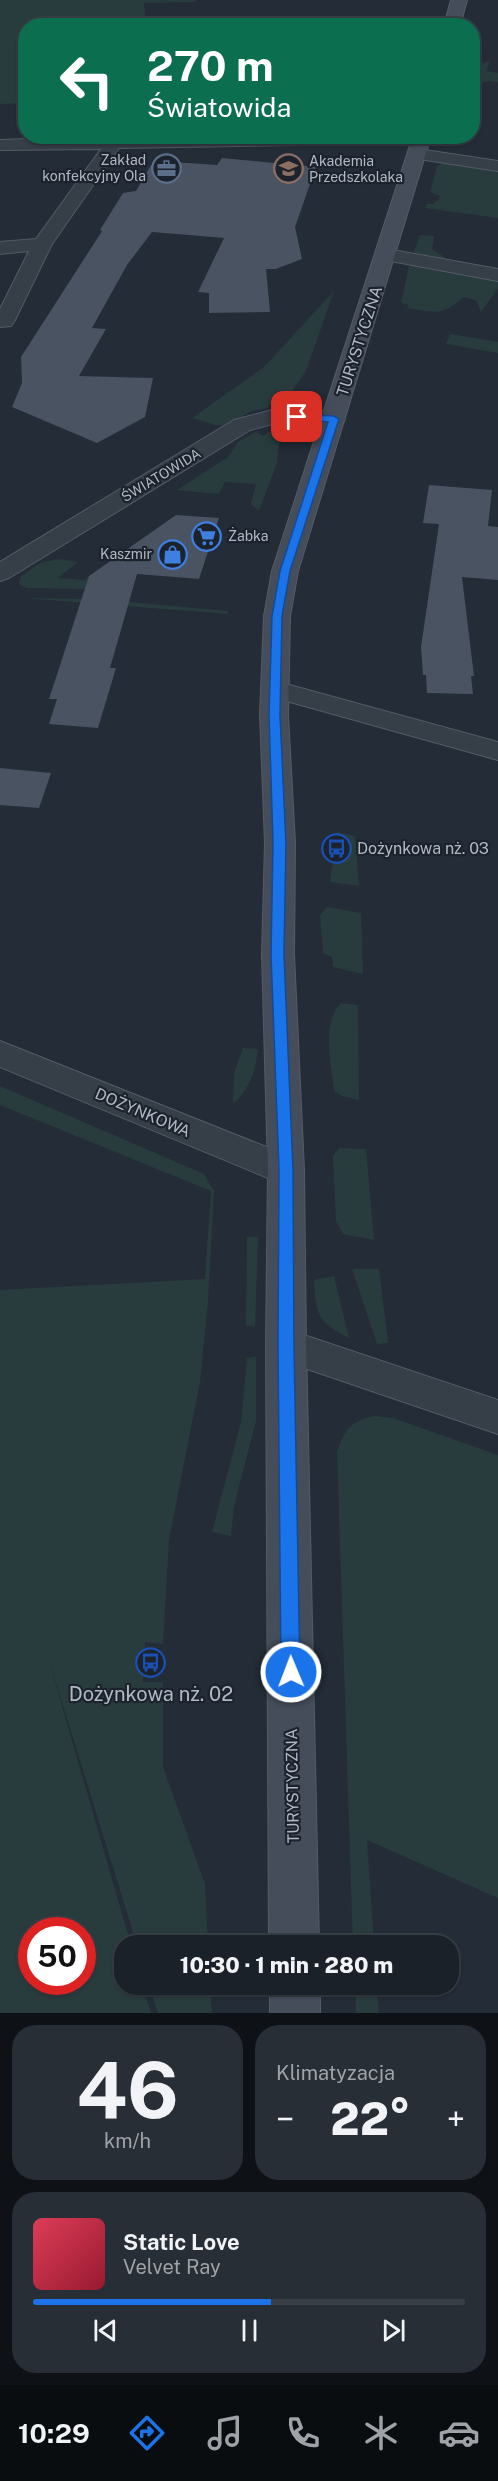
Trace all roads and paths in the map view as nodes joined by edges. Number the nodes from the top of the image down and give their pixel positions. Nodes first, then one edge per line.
1 (459, 0) edge
2 (454, 18) edge
3 (20, 144) edge
4 (114, 144) edge
5 (420, 144) edge
6 (423, 144) edge
7 (0, 145) edge
8 (498, 166) edge
9 (42, 244) junction
10 (0, 248) edge
11 (387, 255) junction
12 (498, 275) edge
13 (4, 322) dead end
14 (334, 419) junction
15 (0, 573) edge
16 (275, 689) junction
17 (498, 751) edge
18 (0, 1053) edge
19 (286, 1170) junction
20 (286, 1345) junction
21 (498, 1417) edge
22 (294, 1935) edge
23 (295, 1995) edge
24 (295, 2013) edge

1 - 2 main road
3 - 7 street
4 - 9 street
5 - 11 main road, TURYSTYCZNA
6 - 8 street
9 - 10 street
9 - 13 street
11 - 12 street
11 - 14 main road, TURYSTYCZNA
14 - 15 street, ŚWIATOWIDA
14 - 16 main road, TURYSTYCZNA
16 - 17 street
16 - 19 main road, TURYSTYCZNA
18 - 19 street, DOŻYNKOWA
19 - 20 main road, TURYSTYCZNA
20 - 21 street
20 - 22 main road, TURYSTYCZNA
23 - 24 main road

